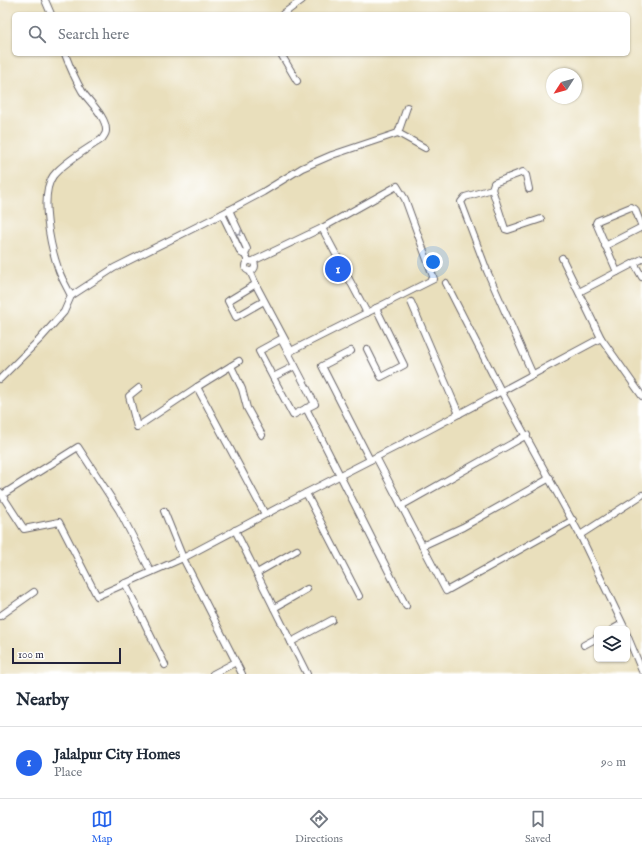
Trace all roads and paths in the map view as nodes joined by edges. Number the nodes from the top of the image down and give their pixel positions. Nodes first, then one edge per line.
1 (45, 0) edge
2 (302, 0) edge
3 (50, 12) edge
4 (286, 12) edge
5 (66, 56) edge
6 (282, 56) edge
7 (297, 81) dead end
8 (407, 107) dead end
9 (398, 133) junction
10 (425, 148) dead end
11 (492, 189) junction
12 (529, 189) dead end
13 (229, 210) junction
14 (222, 214) junction
15 (541, 219) dead end
16 (642, 227) edge
17 (322, 228) junction
18 (605, 246) junction
19 (562, 258) dead end
20 (249, 259) junction
21 (642, 259) edge
22 (634, 263) junction
23 (617, 272) junction
24 (642, 277) edge
25 (446, 283) dead end
26 (256, 284) junction
27 (579, 292) junction
28 (71, 296) junction
29 (264, 301) junction
30 (411, 302) dead end
31 (376, 308) junction
32 (367, 313) junction
33 (601, 338) junction
34 (367, 349) dead end
35 (351, 351) dead end
36 (239, 361) dead end
37 (231, 366) junction
38 (295, 366) junction
39 (533, 375) junction
40 (273, 377) junction
41 (0, 379) edge
42 (197, 387) junction
43 (139, 388) dead end
44 (501, 391) junction
45 (642, 396) edge
46 (306, 408) junction
47 (459, 414) junction
48 (262, 435) dead end
49 (527, 435) junction
50 (373, 459) junction
51 (340, 476) junction
52 (550, 478) junction
53 (1, 493) edge
54 (306, 493) junction
55 (642, 496) edge
56 (401, 506) junction
57 (164, 511) dead end
58 (266, 514) junction
59 (573, 520) junction
60 (235, 530) junction
61 (580, 535) junction
62 (422, 546) junction
63 (297, 550) dead end
64 (183, 558) junction
65 (151, 572) junction
66 (256, 573) junction
67 (125, 583) junction
68 (307, 589) dead end
69 (34, 592) dead end
70 (359, 596) dead end
71 (406, 606) dead end
72 (274, 608) junction
73 (0, 616) edge
74 (332, 620) dead end
75 (623, 626) edge
76 (594, 640) edge
77 (291, 642) junction
78 (630, 642) edge
79 (584, 645) dead end
80 (236, 662) junction
81 (165, 665) dead end
82 (642, 671) edge
83 (213, 674) edge
84 (242, 674) edge
85 (307, 674) edge

1 - 3 street
2 - 4 street
5 - 28 street
6 - 7 street
8 - 9 street
9 - 10 street
9 - 13 street
11 - 12 street
11 - 15 street
11 - 39 street
13 - 14 street
13 -> 20 street
14 - 20 street
14 - 28 street
16 - 18 street
16 - 18 street
17 - 20 street
17 - 31 street
17 - 32 street
18 - 23 street
19 - 27 street
20 - 26 street
21 - 22 street
22 - 23 street
22 - 24 street
23 - 27 street
25 - 44 street
26 - 29 street
26 - 29 street
27 - 33 street
28 - 41 street
29 - 32 street
30 - 47 street
31 - 32 street
31 - 34 street
33 - 39 street
33 - 45 street
35 - 50 street
36 - 37 street
37 - 42 street
37 - 48 street
38 - 40 street
38 - 40 street
38 - 46 street
39 - 44 street
40 - 46 street
42 - 43 street
42 - 58 street
44 - 47 street
44 - 49 street
46 - 51 street
47 - 50 street
49 - 52 street
49 - 56 street
50 - 51 street
50 - 56 street
51 - 54 street
51 - 71 street
52 - 59 street
52 - 62 street
53 - 65 street
53 - 67 street
54 - 58 street
54 - 70 street
55 - 61 street
56 - 62 street
57 - 64 street
58 - 60 street
59 - 61 street
59 - 62 street
60 - 64 street
60 - 66 street
61 - 75 street
63 - 66 street
64 - 65 street
64 - 80 street
65 - 67 street
66 - 72 street
67 - 81 street
68 - 72 street
69 - 73 street
72 - 77 street
74 - 77 street
76 - 79 street
77 - 85 street
78 - 82 street
80 - 83 street
80 - 84 street

